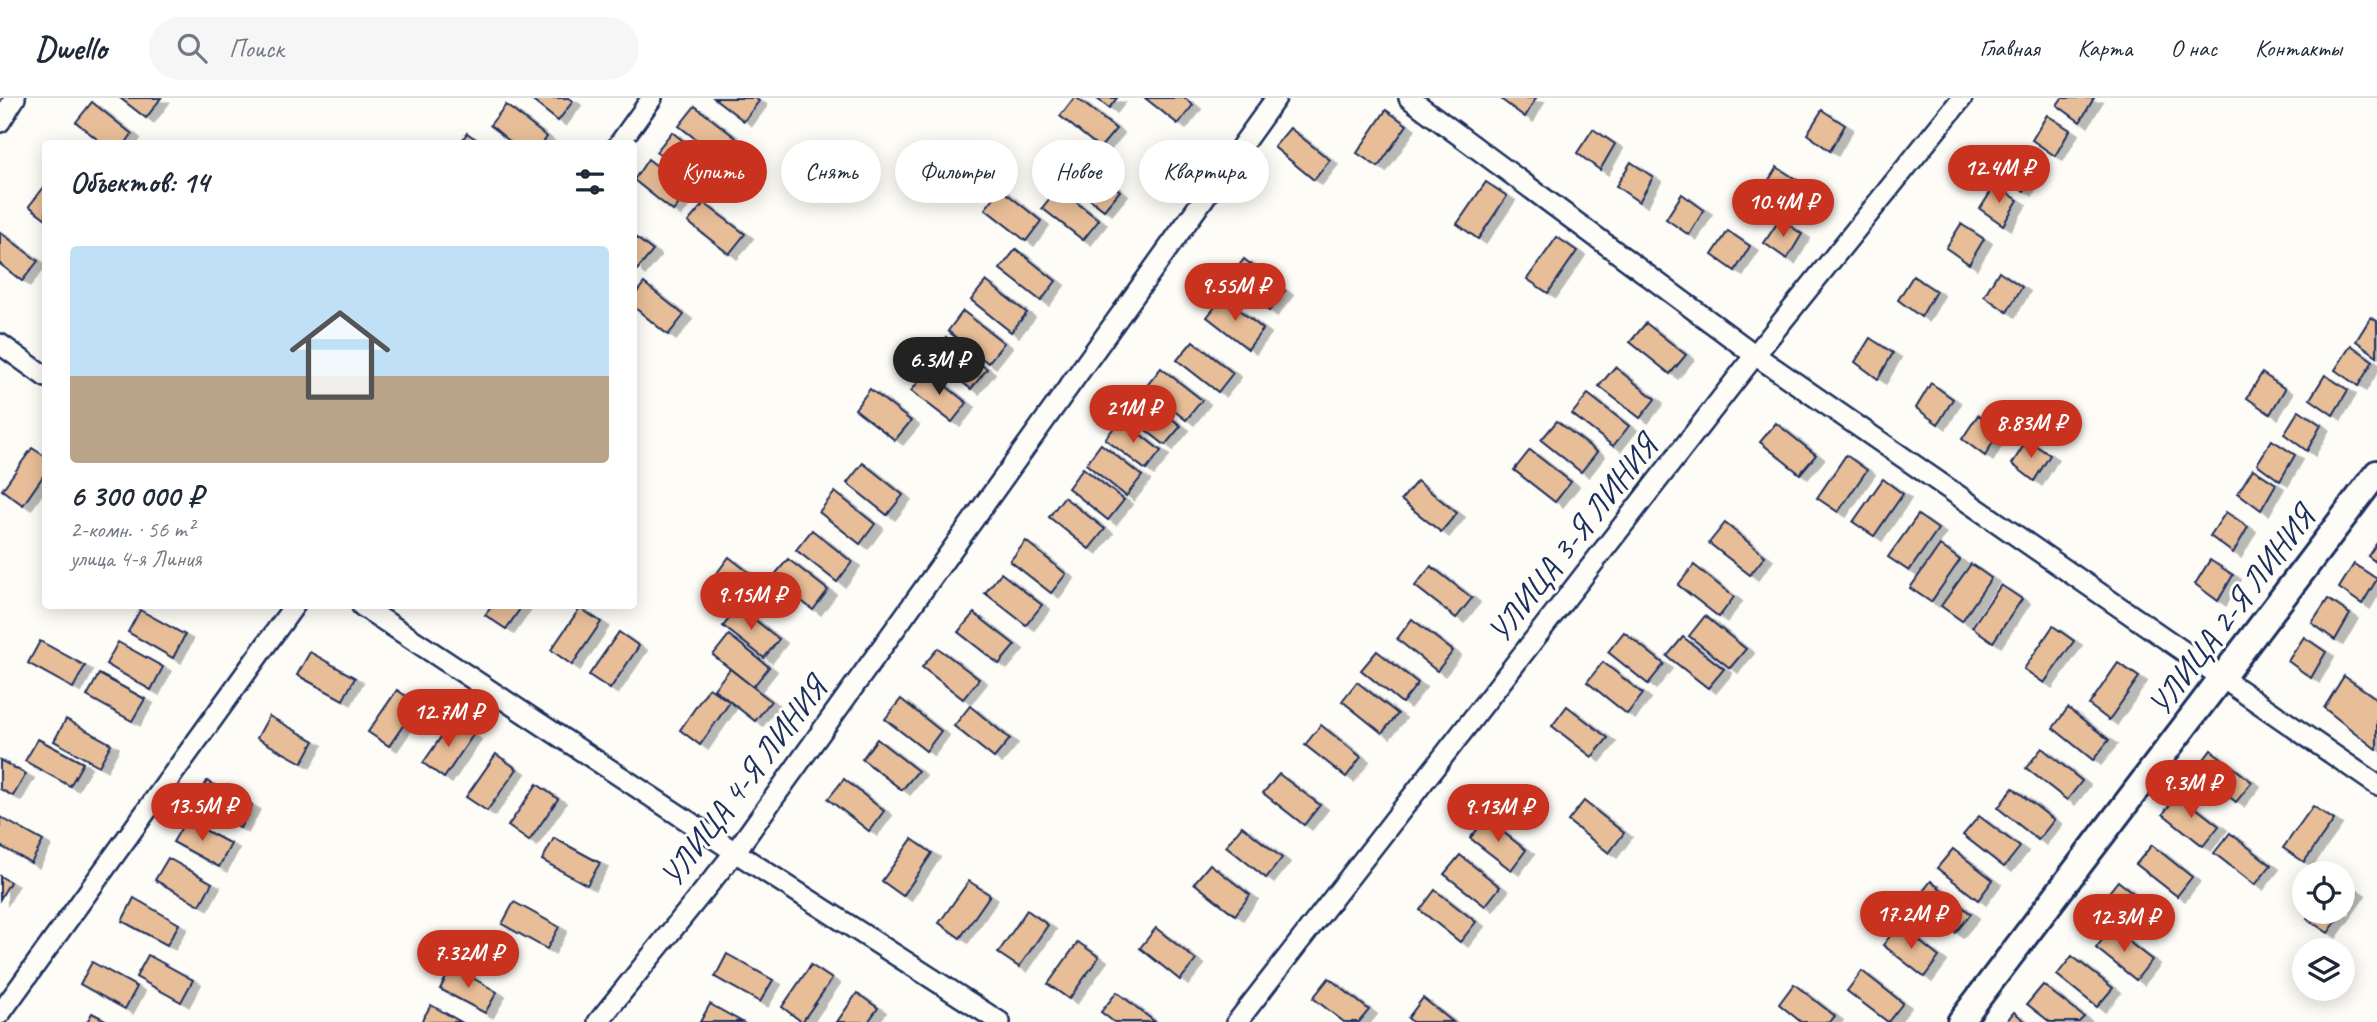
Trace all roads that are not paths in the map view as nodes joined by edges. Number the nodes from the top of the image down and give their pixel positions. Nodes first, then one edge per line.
1 (15, 98) edge
2 (652, 98) edge
3 (1276, 98) edge
4 (1409, 98) edge
5 (1962, 98) edge
6 (0, 122) edge
7 (622, 140) edge
8 (0, 344) edge
9 (1755, 355) junction
10 (42, 374) edge
11 (2377, 473) edge
12 (292, 609) edge
13 (367, 609) edge
14 (2222, 679) junction
15 (2377, 785) edge
16 (735, 852) junction
17 (0, 1014) edge
18 (597, 1022) edge
19 (1000, 1022) edge
20 (1237, 1022) edge
21 (1961, 1022) edge

1 - 6 street
2 - 7 street
3 - 16 street, УЛИЦА 4-Я ЛИНИЯ
4 - 9 street
5 - 9 street, УЛИЦА 3-Я ЛИНИЯ
8 - 10 street
9 - 14 street
9 - 20 street, УЛИЦА 3-Я ЛИНИЯ
11 - 14 street, УЛИЦА 2-Я ЛИНИЯ
12 - 17 street
13 - 16 street
14 - 15 street
14 - 21 street, УЛИЦА 2-Я ЛИНИЯ
16 - 18 street, УЛИЦА 4-Я ЛИНИЯ
16 - 19 street

